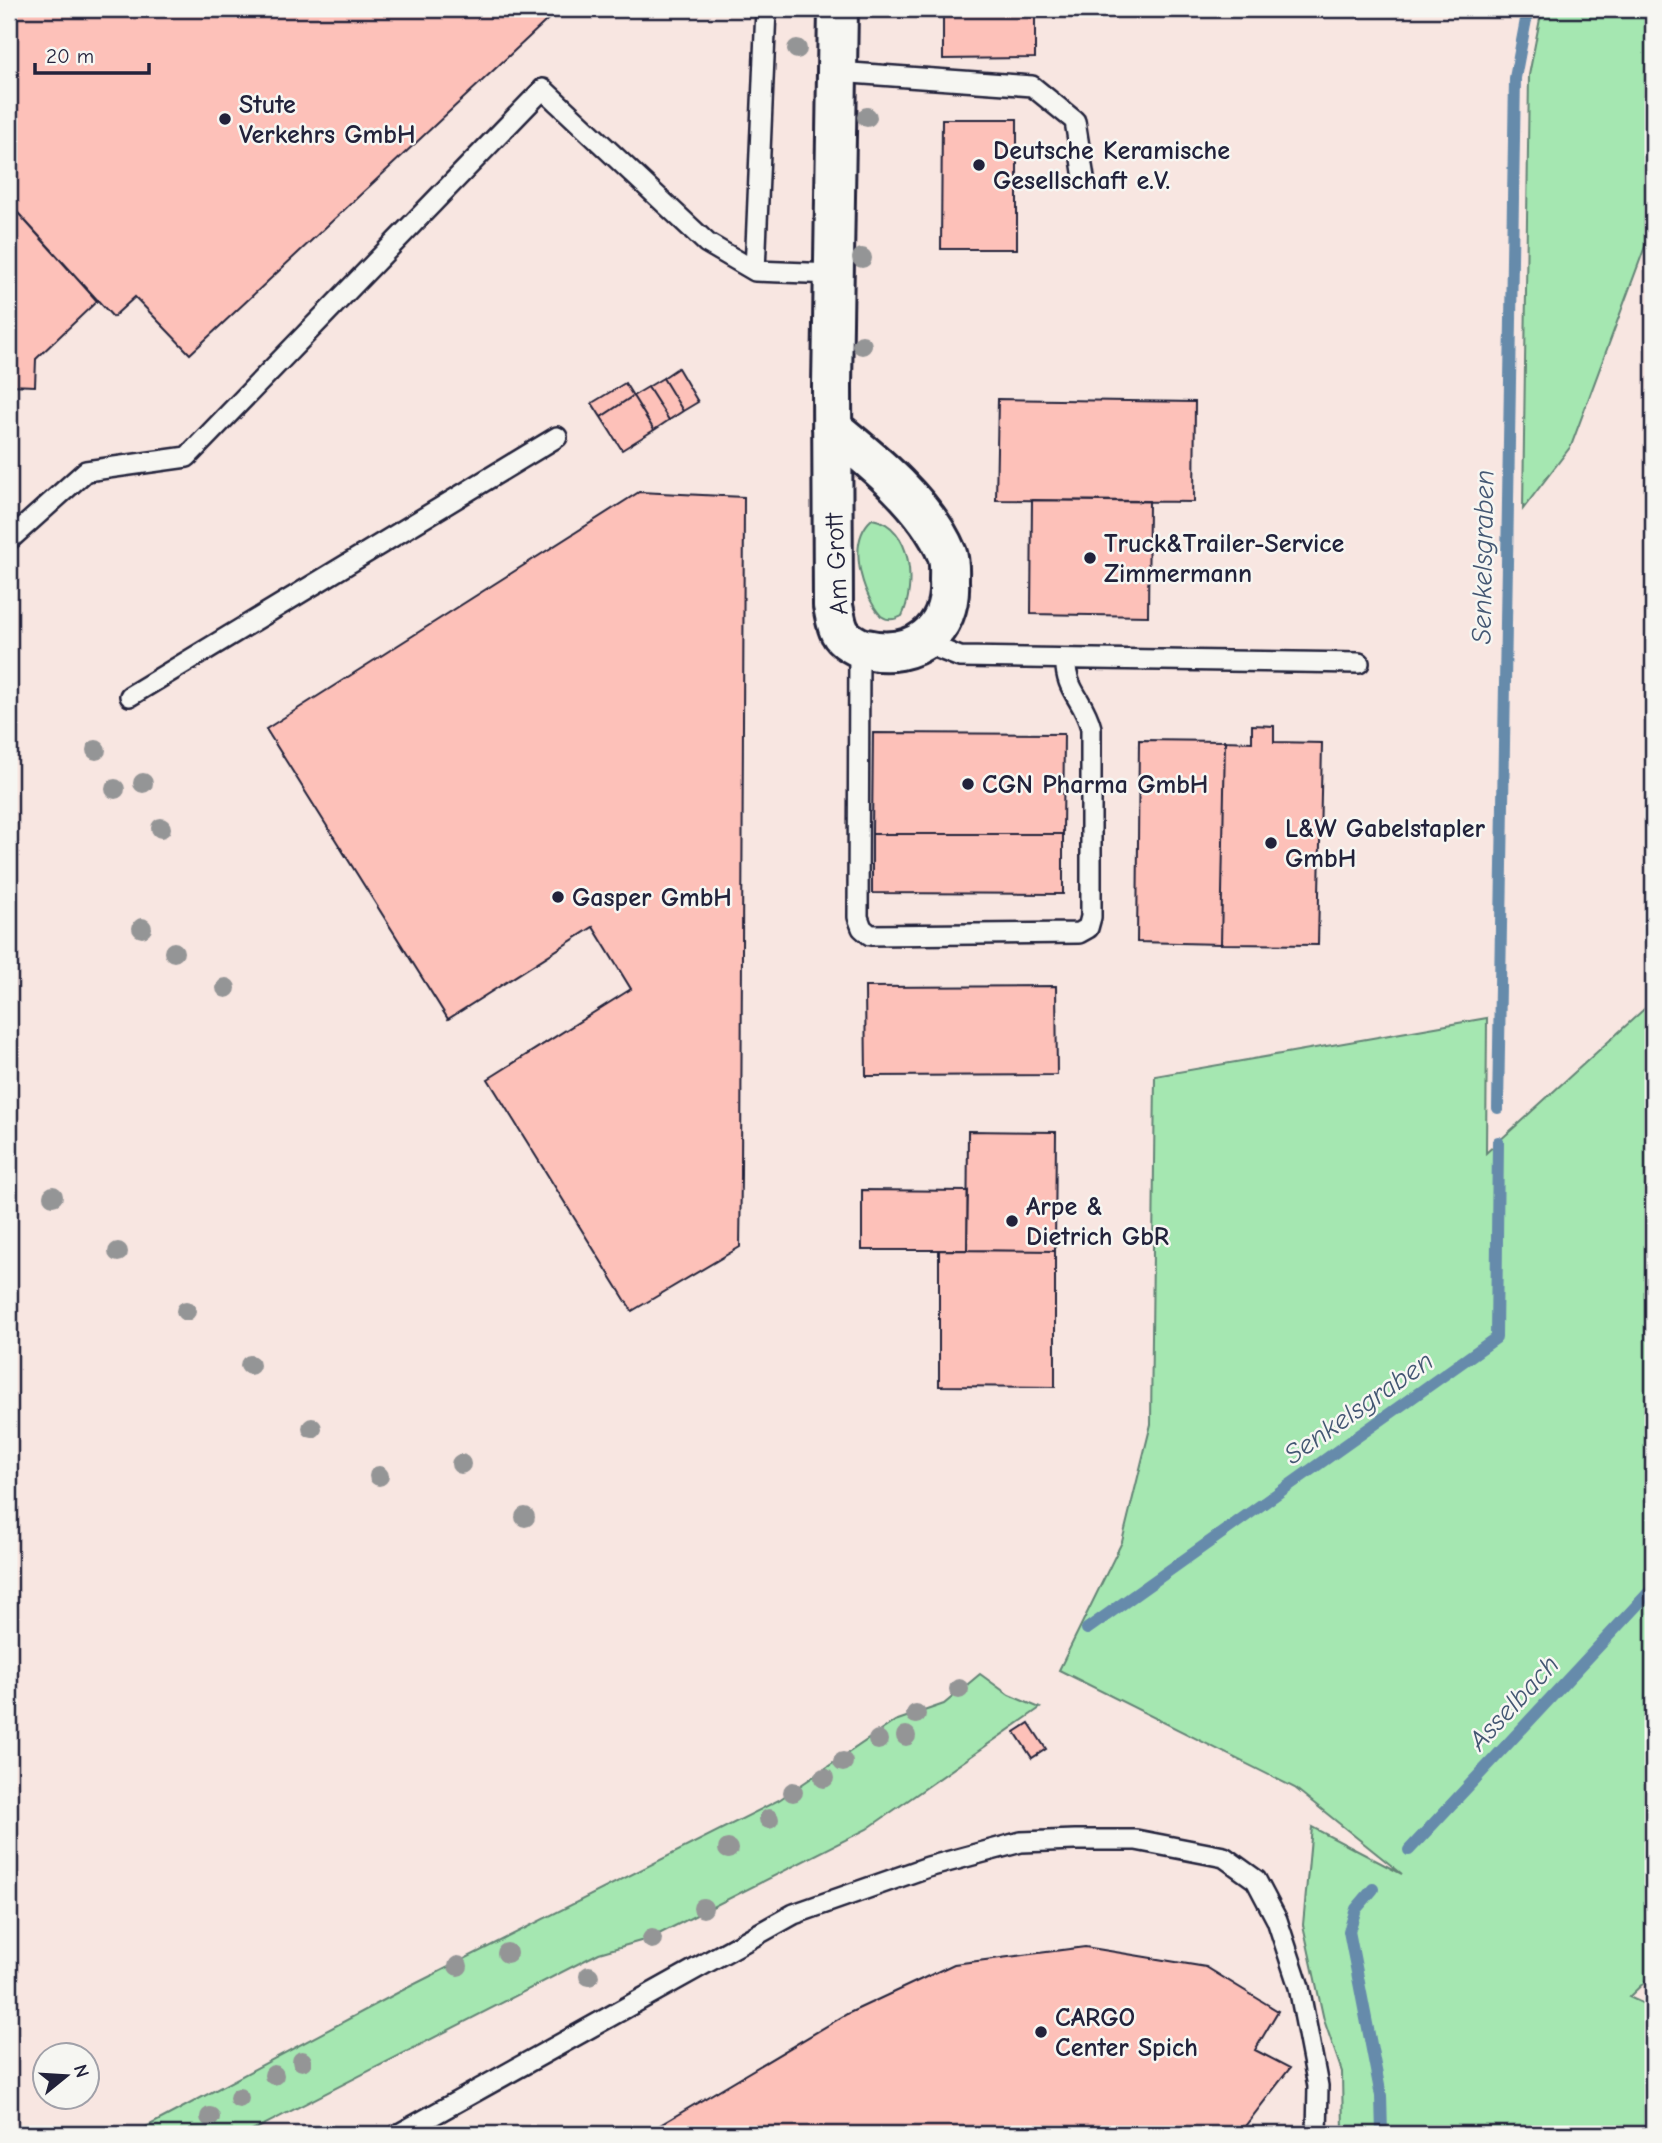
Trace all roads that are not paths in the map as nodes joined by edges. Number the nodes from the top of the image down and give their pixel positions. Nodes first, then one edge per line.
1 (766, 9) edge
2 (838, 9) edge
3 (837, 72) junction
4 (1084, 178) dead end
5 (755, 271) junction
6 (834, 274) junction
7 (832, 428) junction
8 (557, 437) dead end
9 (9, 540) edge
10 (922, 642) junction
11 (859, 648) junction
12 (1066, 659) junction
13 (1359, 663) dead end
14 (130, 696) dead end
15 (399, 2134) edge
16 (1317, 2134) edge

1 - 5 lane
2 - 3 street, Am Grott
3 - 4 lane
3 - 6 street, Am Grott
5 - 6 lane
5 - 9 lane
6 - 7 street, Am Grott
7 - 10 street
7 - 11 street, Am Grott
8 - 14 lane
10 - 11 street, Am Grott
10 - 12 lane
11 - 12 lane
12 - 13 lane
15 - 16 lane

